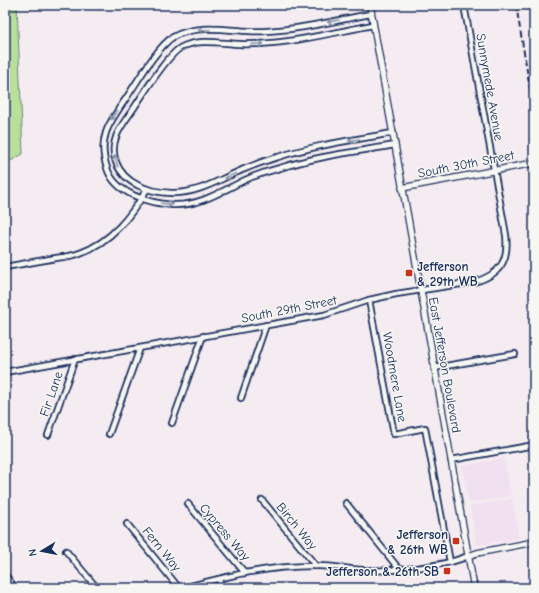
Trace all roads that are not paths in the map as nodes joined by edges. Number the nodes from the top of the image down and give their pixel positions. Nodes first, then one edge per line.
1 (370, 5) edge
2 (464, 5) edge
3 (372, 14) junction
4 (373, 24) junction
5 (393, 133) junction
6 (395, 145) junction
7 (534, 162) edge
8 (494, 170) junction
9 (147, 188) junction
10 (402, 188) junction
11 (141, 198) junction
12 (501, 266) joint
13 (5, 267) edge
14 (420, 290) junction
15 (369, 300) junction
16 (266, 325) junction
17 (203, 336) junction
18 (140, 348) junction
19 (515, 354) dead end
20 (75, 359) junction
21 (434, 368) junction
22 (5, 372) edge
23 (241, 398) dead end
24 (172, 423) dead end
25 (109, 434) dead end
26 (48, 435) dead end
27 (529, 446) dead end
28 (451, 460) junction
29 (262, 500) dead end
30 (346, 503) dead end
31 (188, 504) dead end
32 (127, 524) dead end
33 (534, 542) edge
34 (66, 551) dead end
35 (468, 556) junction
36 (450, 562) junction
37 (316, 566) junction
38 (399, 569) junction
39 (244, 573) junction
40 (5, 575) edge
41 (219, 579) junction
42 (15, 588) edge
43 (97, 588) edge
44 (179, 588) edge
45 (183, 588) edge
46 (221, 588) edge
47 (474, 588) edge

1 - 3 street, East Jefferson Boulevard
2 - 8 street, Sunnymede Avenue
3 - 4 street, East Jefferson Boulevard
3 -> 11 street
4 - 5 street, East Jefferson Boulevard
9 -> 4 street
5 - 6 street, East Jefferson Boulevard
5 -> 9 street
6 - 10 street, East Jefferson Boulevard
11 -> 6 street
7 - 8 street, South 30th Street
8 - 10 street, South 30th Street
8 - 12 street, Sunnymede Avenue
9 - 11 street
10 - 14 street, East Jefferson Boulevard
11 - 13 street
12 - 14 street, South 29th Street
14 - 15 street, South 29th Street
14 - 21 street, East Jefferson Boulevard
15 - 16 street, South 29th Street
15 - 36 street, Woodmere Lane
16 - 17 street, South 29th Street
16 - 23 street
17 - 18 street, South 29th Street
17 - 24 street
18 - 20 street, South 29th Street
18 - 25 street
19 - 21 street
20 - 22 street, South 29th Street
20 - 26 street, Fir Lane
21 - 28 street, East Jefferson Boulevard
27 - 28 street
28 - 35 street, East Jefferson Boulevard
29 - 37 street, Birch Way
30 - 38 street
31 - 39 street, Cypress Way
32 - 44 street, Fern Way
33 - 35 street
34 - 43 street
35 - 36 street
35 - 47 street, East Jefferson Boulevard
36 - 38 street
37 - 38 street
37 - 39 street
39 - 41 street
40 - 42 street
41 - 45 street
41 - 46 street

